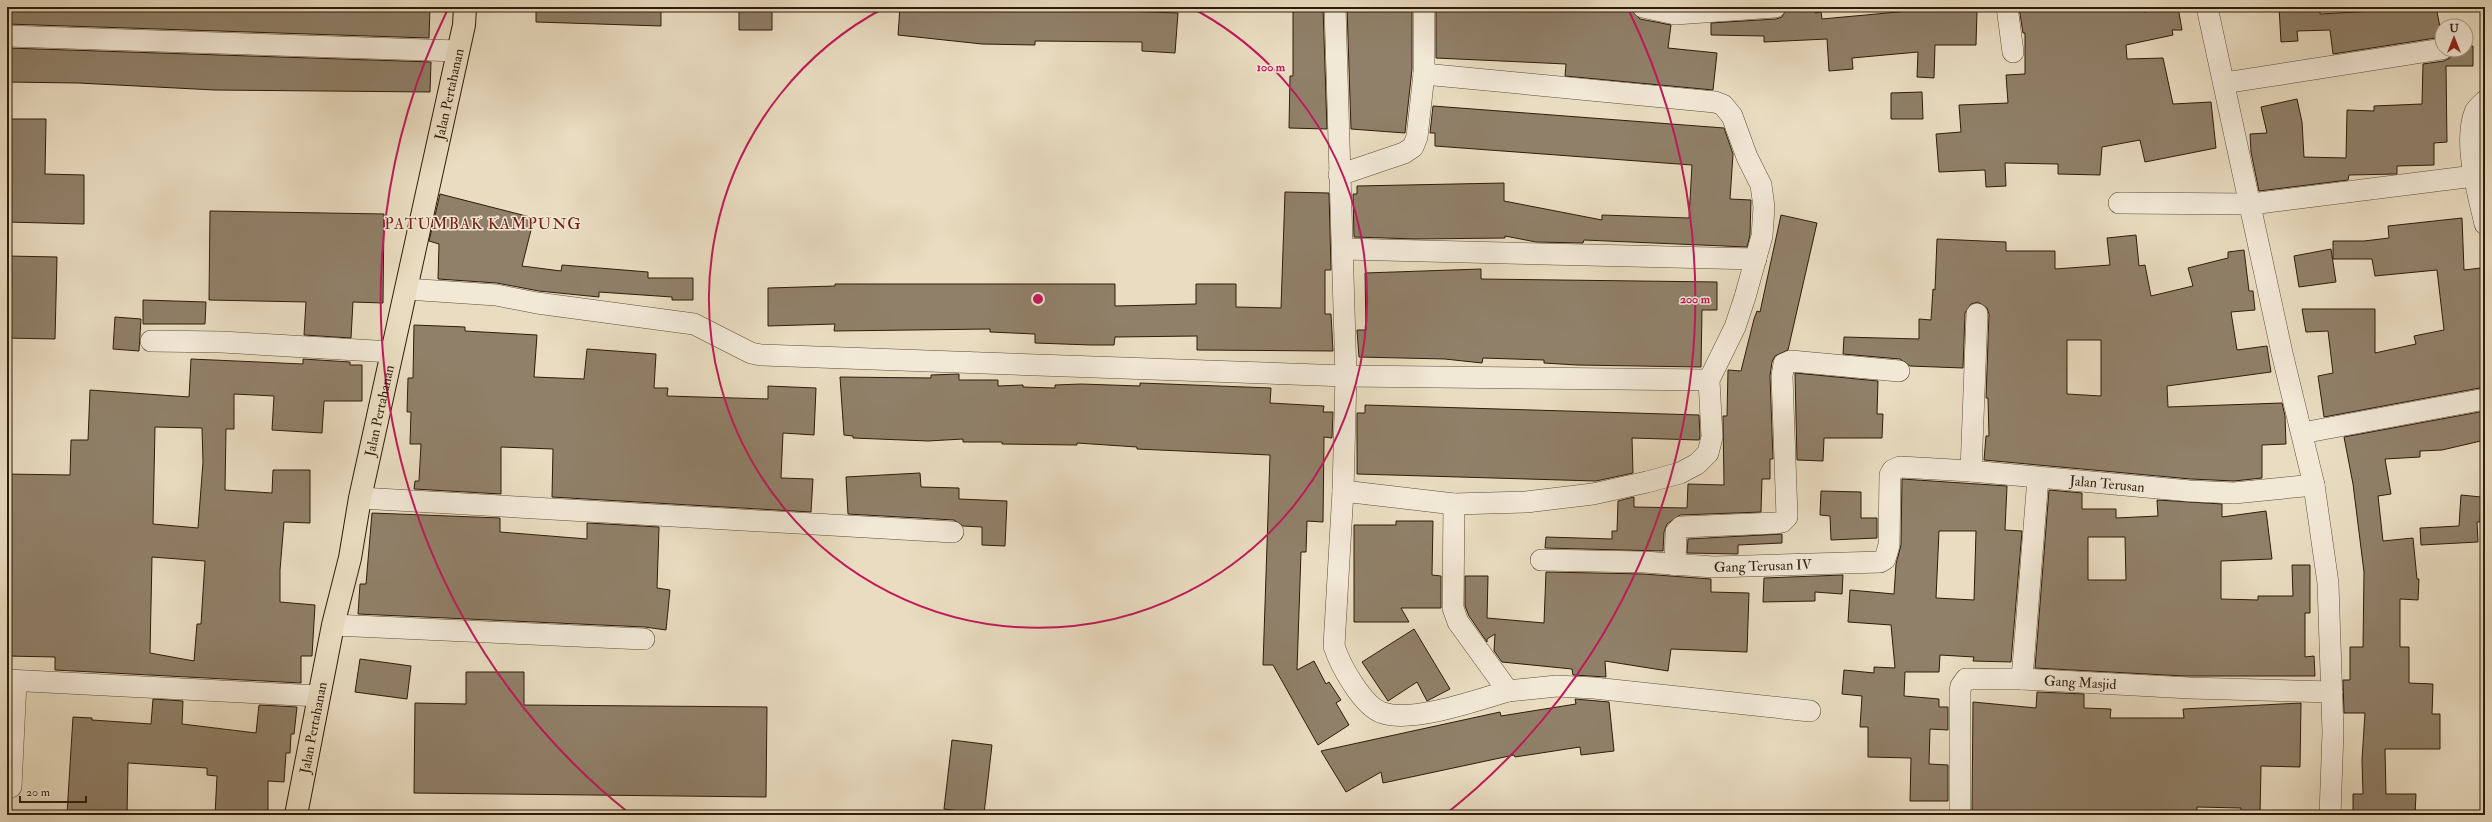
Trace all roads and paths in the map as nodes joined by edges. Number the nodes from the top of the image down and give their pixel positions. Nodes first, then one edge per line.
1 (466, 7) edge
2 (1335, 7) edge
3 (1424, 7) edge
4 (1643, 7) edge
5 (1775, 7) edge
6 (2007, 7) edge
7 (2207, 7) edge
8 (7, 36) edge
9 (2434, 50) edge
10 (458, 51) junction
11 (2013, 52) dead end
12 (1424, 74) junction
13 (2224, 83) junction
14 (2485, 100) edge
15 (1339, 175) junction
16 (2474, 176) junction
17 (2119, 203) dead end
18 (2251, 204) junction
19 (2485, 224) edge
20 (1343, 249) junction
21 (1756, 259) junction
22 (404, 294) junction
23 (1978, 314) dead end
24 (151, 341) dead end
25 (392, 352) junction
26 (1899, 370) dead end
27 (1346, 376) junction
28 (1709, 380) junction
29 (2485, 399) edge
30 (2302, 433) junction
31 (1900, 467) joint
32 (1971, 471) junction
33 (2038, 478) junction
34 (2314, 485) junction
35 (1343, 491) junction
36 (360, 498) junction
37 (1454, 504) junction
38 (953, 532) dead end
39 (1541, 560) dead end
40 (1675, 564) junction
41 (332, 625) junction
42 (644, 639) dead end
43 (2022, 679) junction
44 (11, 681) edge
45 (1508, 691) junction
46 (2332, 692) junction
47 (319, 696) junction
48 (1810, 711) dead end
49 (11, 787) dead end
50 (296, 815) edge
51 (1960, 815) edge
52 (2330, 815) edge

1 - 10 main road, Jalan Pertahanan
2 - 15 street
3 - 12 street
4 - 5 street
6 - 11 street
7 - 13 street
8 - 10 street
9 - 13 street
10 - 22 main road, Jalan Pertahanan
12 - 15 street
12 - 21 street
13 - 18 street
14 - 16 street
15 - 20 street
16 - 18 street
16 - 19 street
17 - 18 street
18 - 30 street
20 - 21 street
20 - 27 street
21 - 28 street
22 - 25 main road, Jalan Pertahanan
22 - 27 street
23 - 32 street
24 - 25 street
25 - 36 main road, Jalan Pertahanan
26 - 40 street
27 - 28 street
27 - 35 street
28 - 37 street
29 - 30 street
30 - 34 street
31 - 32 street, Jalan Terusan
31 - 40 street, Gang Terusan IV
32 - 33 street, Jalan Terusan
33 - 34 street, Jalan Terusan
33 - 43 street
34 - 46 street
35 - 37 street
35 - 45 street
36 - 38 street
36 - 41 main road, Jalan Pertahanan
37 - 45 street
39 - 40 street, Gang Terusan IV
41 - 42 street
41 - 47 main road, Jalan Pertahanan
43 - 46 street, Gang Masjid
43 - 51 street, Gang Masjid
44 - 47 street
44 - 49 street
45 - 48 street
46 - 52 street
47 - 50 main road, Jalan Pertahanan

